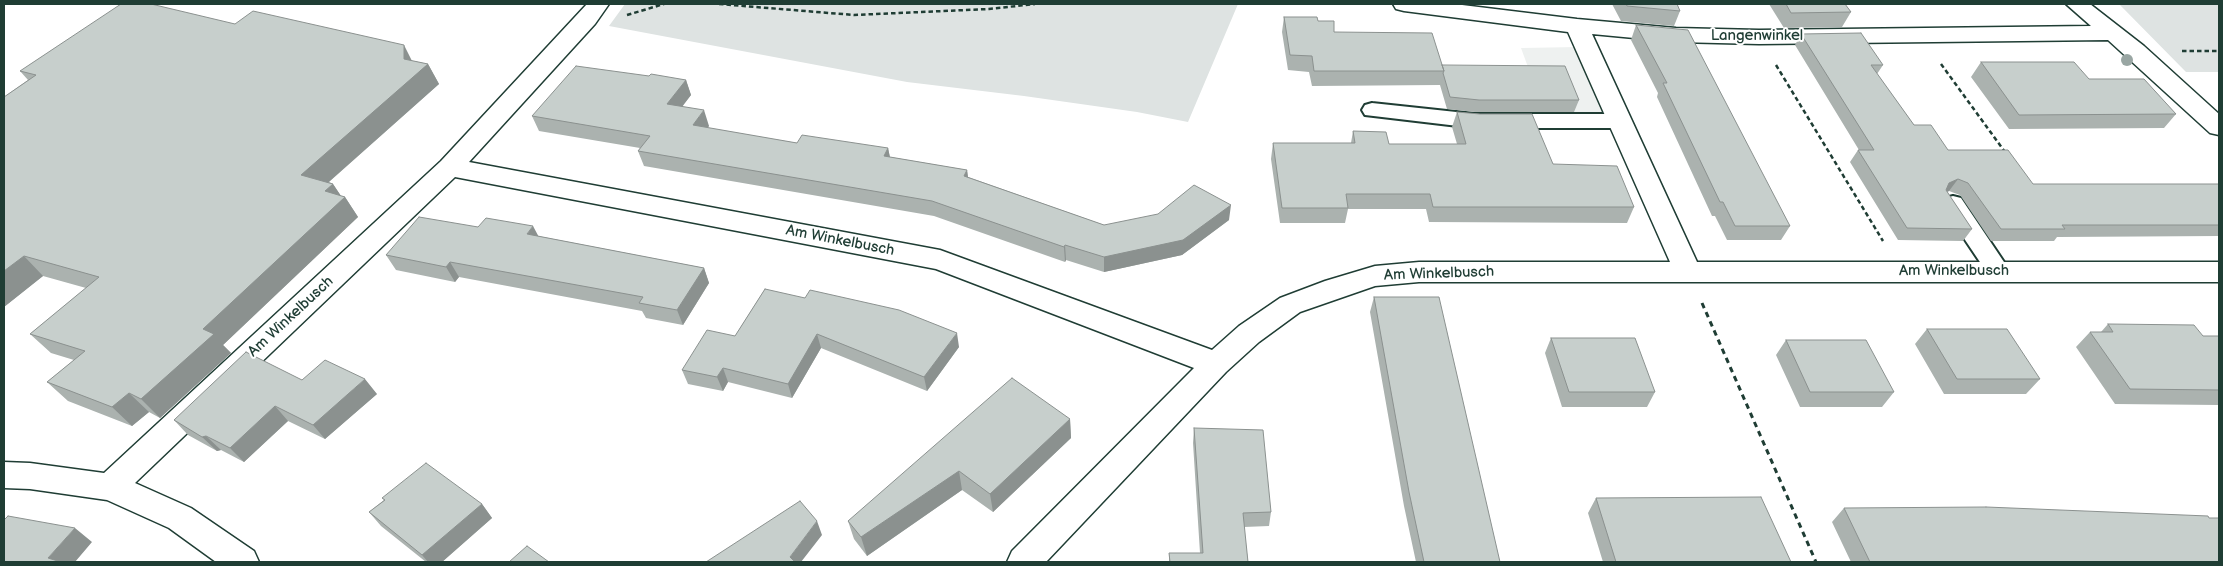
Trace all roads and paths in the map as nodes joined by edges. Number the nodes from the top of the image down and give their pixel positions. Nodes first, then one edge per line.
1 (598, 4) edge
2 (719, 4) edge
3 (1035, 4) edge
4 (1404, 4) edge
5 (2077, 4) edge
6 (1577, 26) junction
7 (2113, 33) junction
8 (1918, 35) junction
9 (1759, 37) junction
10 (1372, 110) dead end
11 (1620, 121) junction
12 (2219, 127) edge
13 (2007, 154) edge
14 (450, 167) junction
15 (1950, 201) edge
16 (1998, 271) junction
17 (1688, 272) junction
18 (1902, 272) junction
19 (2219, 272) edge
20 (1216, 364) junction
21 (4, 475) edge
22 (110, 487) junction
23 (242, 562) edge
24 (1024, 562) edge
25 (1816, 562) edge

1 - 14 street, Am Winkelbusch
2 - 3 path
4 - 6 street, Langenwinkel
5 - 7 street
6 - 9 street, Langenwinkel
6 - 11 street
7 - 8 street, Langenwinkel
7 - 12 street
8 - 9 street, Langenwinkel
8 - 13 path
9 - 18 path
10 - 11 lane
11 - 17 street
14 - 20 street, Am Winkelbusch
14 - 22 street, Am Winkelbusch
15 - 16 lane
16 - 18 street, Am Winkelbusch
16 - 19 street, Am Winkelbusch
17 - 18 street, Am Winkelbusch
17 - 20 street, Am Winkelbusch
17 - 25 path
20 - 24 street, Am Winkelbusch
21 - 22 street
22 - 23 street

